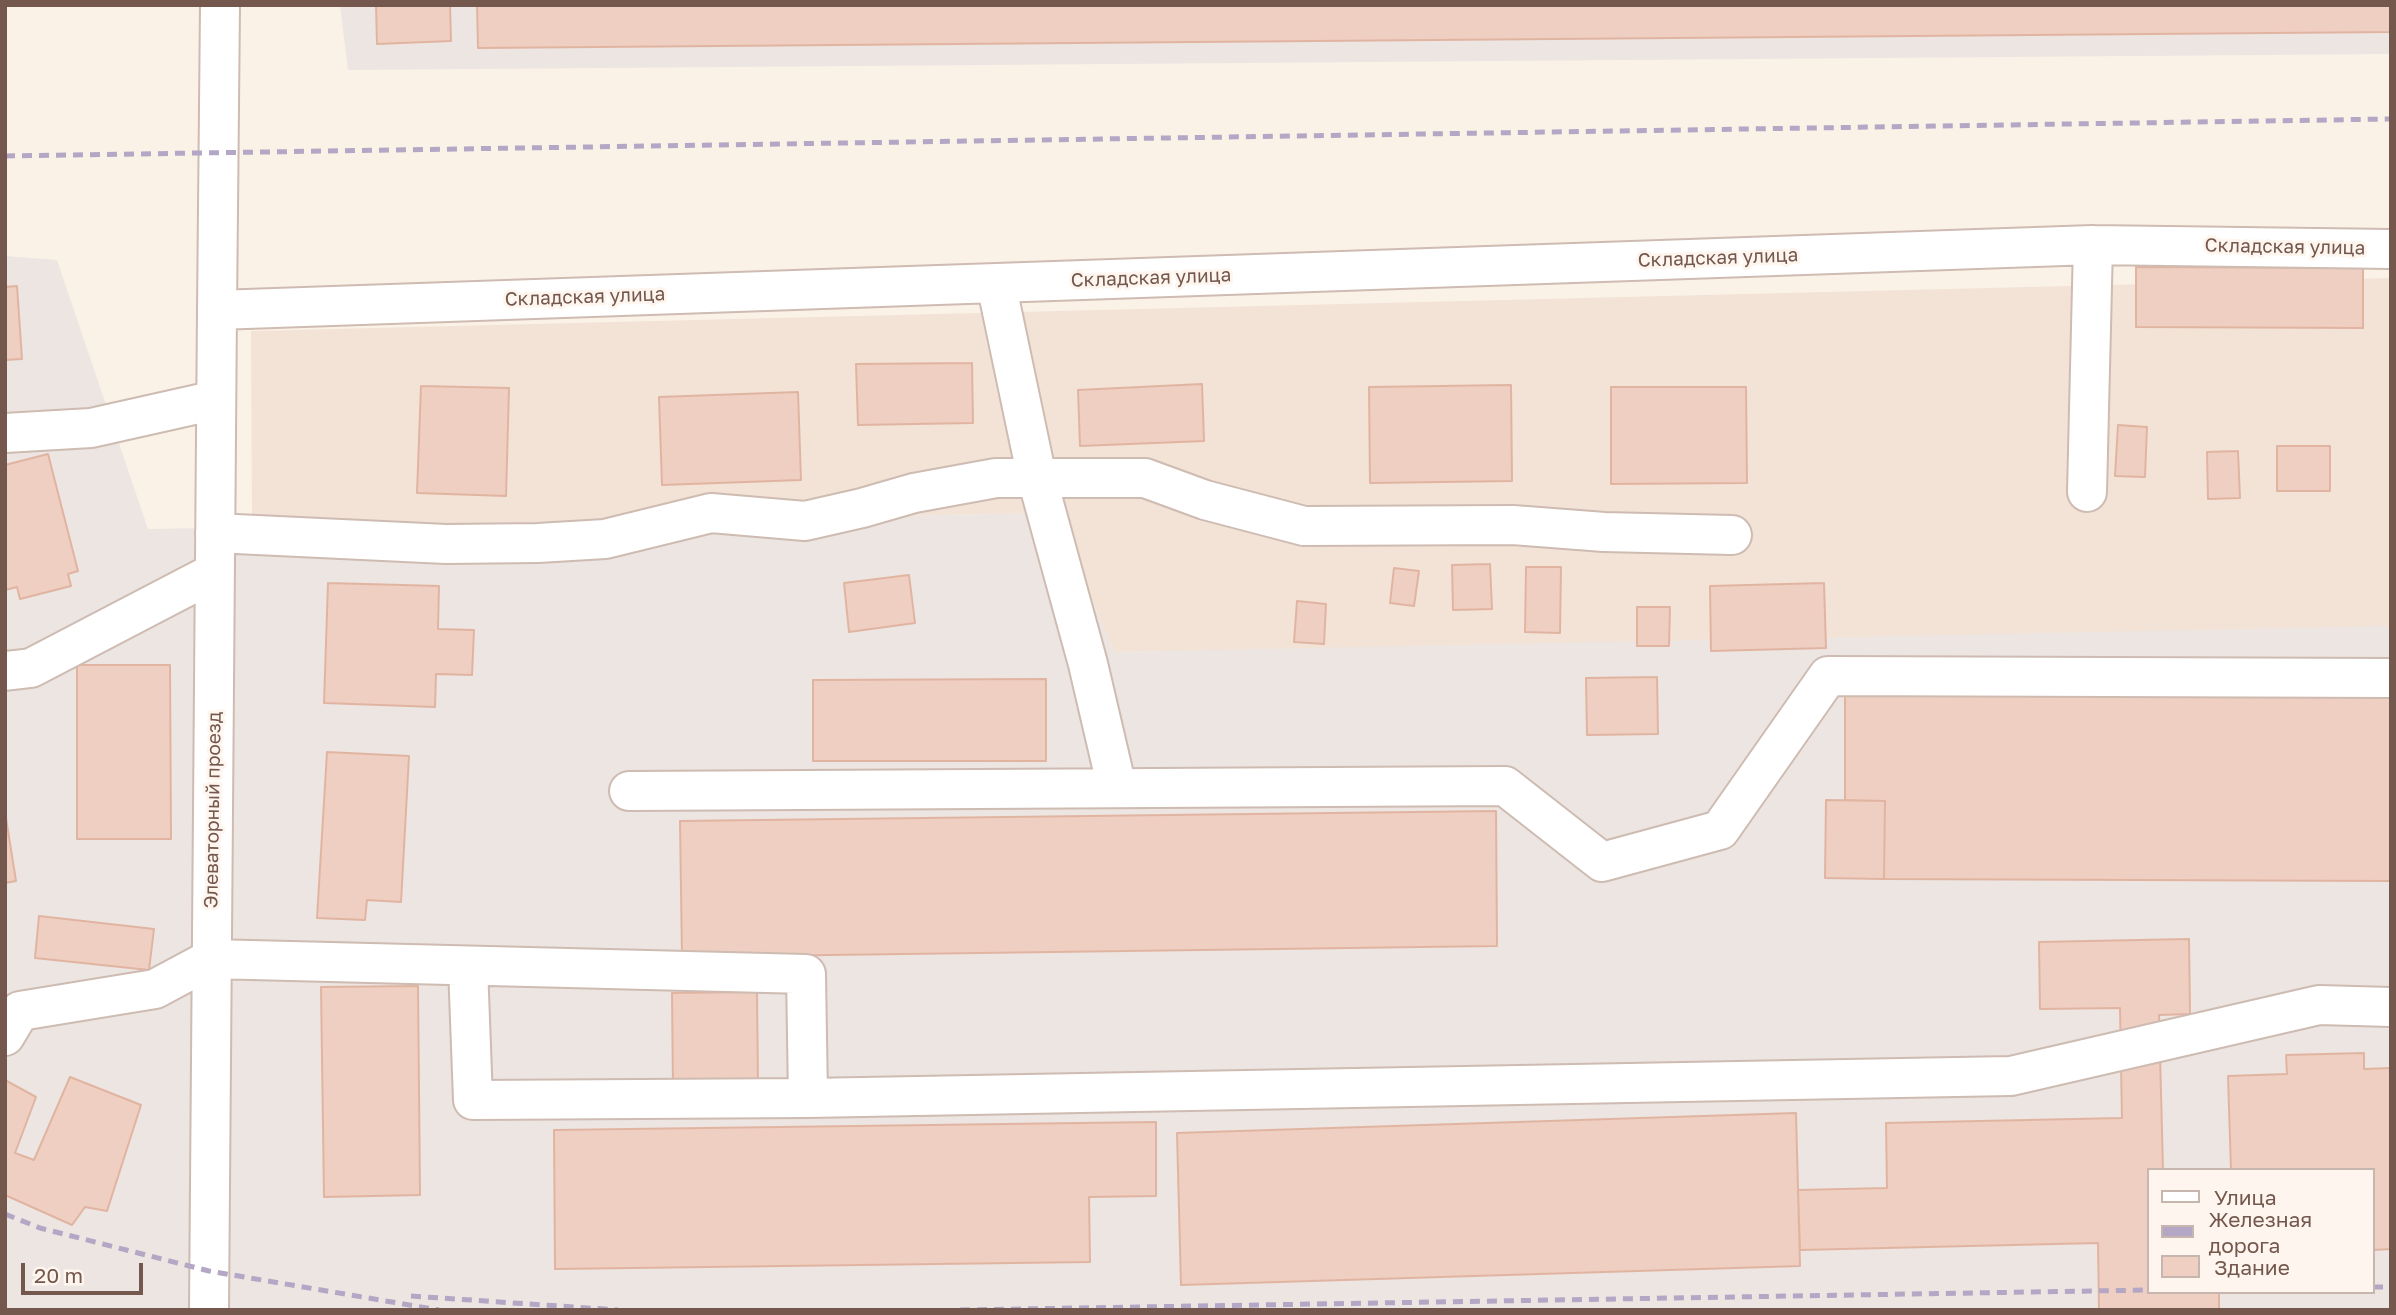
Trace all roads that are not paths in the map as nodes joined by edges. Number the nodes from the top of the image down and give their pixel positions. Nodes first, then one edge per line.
1 (220, 5) edge
2 (2094, 245) junction
3 (2391, 249) edge
4 (996, 283) junction
5 (217, 310) junction
6 (216, 400) junction
7 (5, 433) edge
8 (1037, 478) junction
9 (2087, 492) dead end
10 (215, 533) junction
11 (1732, 535) dead end
12 (215, 572) junction
13 (5, 671) edge
14 (2391, 678) edge
15 (1117, 788) junction
16 (629, 791) dead end
17 (211, 959) junction
18 (468, 966) junction
19 (2391, 1007) edge
20 (5, 1036) edge
21 (808, 1098) junction
22 (209, 1310) edge

1 - 5 street
2 - 3 street, Складская улица
2 - 4 street, Складская улица
2 - 9 street
4 - 5 street, Складская улица
4 - 8 street
5 - 6 street, Элеваторный проезд
6 - 7 street
6 - 10 street, Элеваторный проезд
8 - 10 street
8 - 11 street
8 - 15 street
10 - 12 street, Элеваторный проезд
12 - 13 street
12 - 17 street, Элеваторный проезд
14 - 15 street
15 - 16 street
17 - 18 street
17 - 20 street
17 - 22 street, Элеваторный проезд
18 - 21 street
18 - 21 street
19 - 21 street

